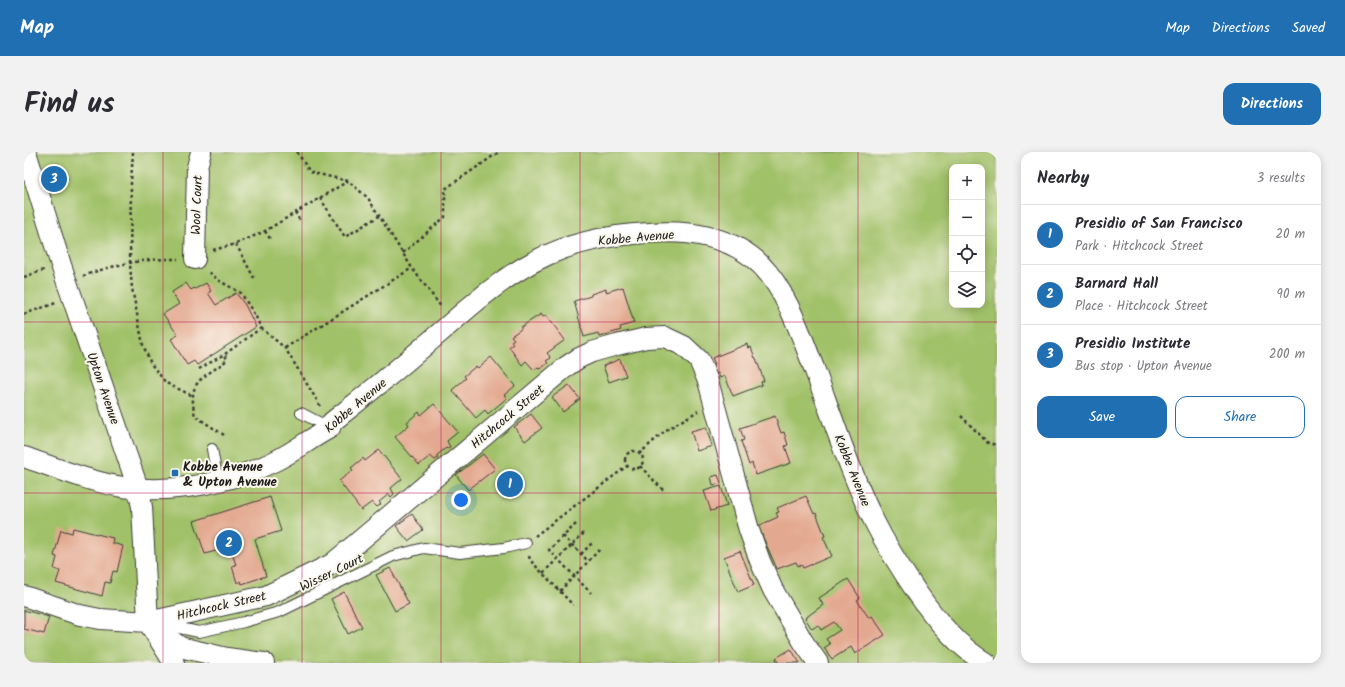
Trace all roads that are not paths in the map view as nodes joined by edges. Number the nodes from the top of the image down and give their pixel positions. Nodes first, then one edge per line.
1 (201, 152) edge
2 (31, 154) edge
3 (195, 259) road end
4 (301, 413) dead end
5 (330, 428) junction
6 (212, 449) dead end
7 (24, 456) edge
8 (218, 482) junction
9 (138, 488) junction
10 (526, 543) road end
11 (24, 596) edge
12 (148, 622) junction
13 (174, 663) edge
14 (264, 663) edge
15 (818, 663) edge
16 (986, 663) edge

1 - 3 street, Wool Court
2 - 9 street, Upton Avenue
4 - 5 lane
5 - 8 street, Kobbe Avenue
5 - 16 street, Kobbe Avenue
6 - 8 lane
7 - 9 street, Kobbe Avenue
8 - 9 street, Kobbe Avenue
9 - 12 street, Upton Avenue
10 - 12 lane, Wisser Court
11 - 12 street, Hitchcock Street
12 - 13 street
12 - 14 street
12 - 15 street, Hitchcock Street

